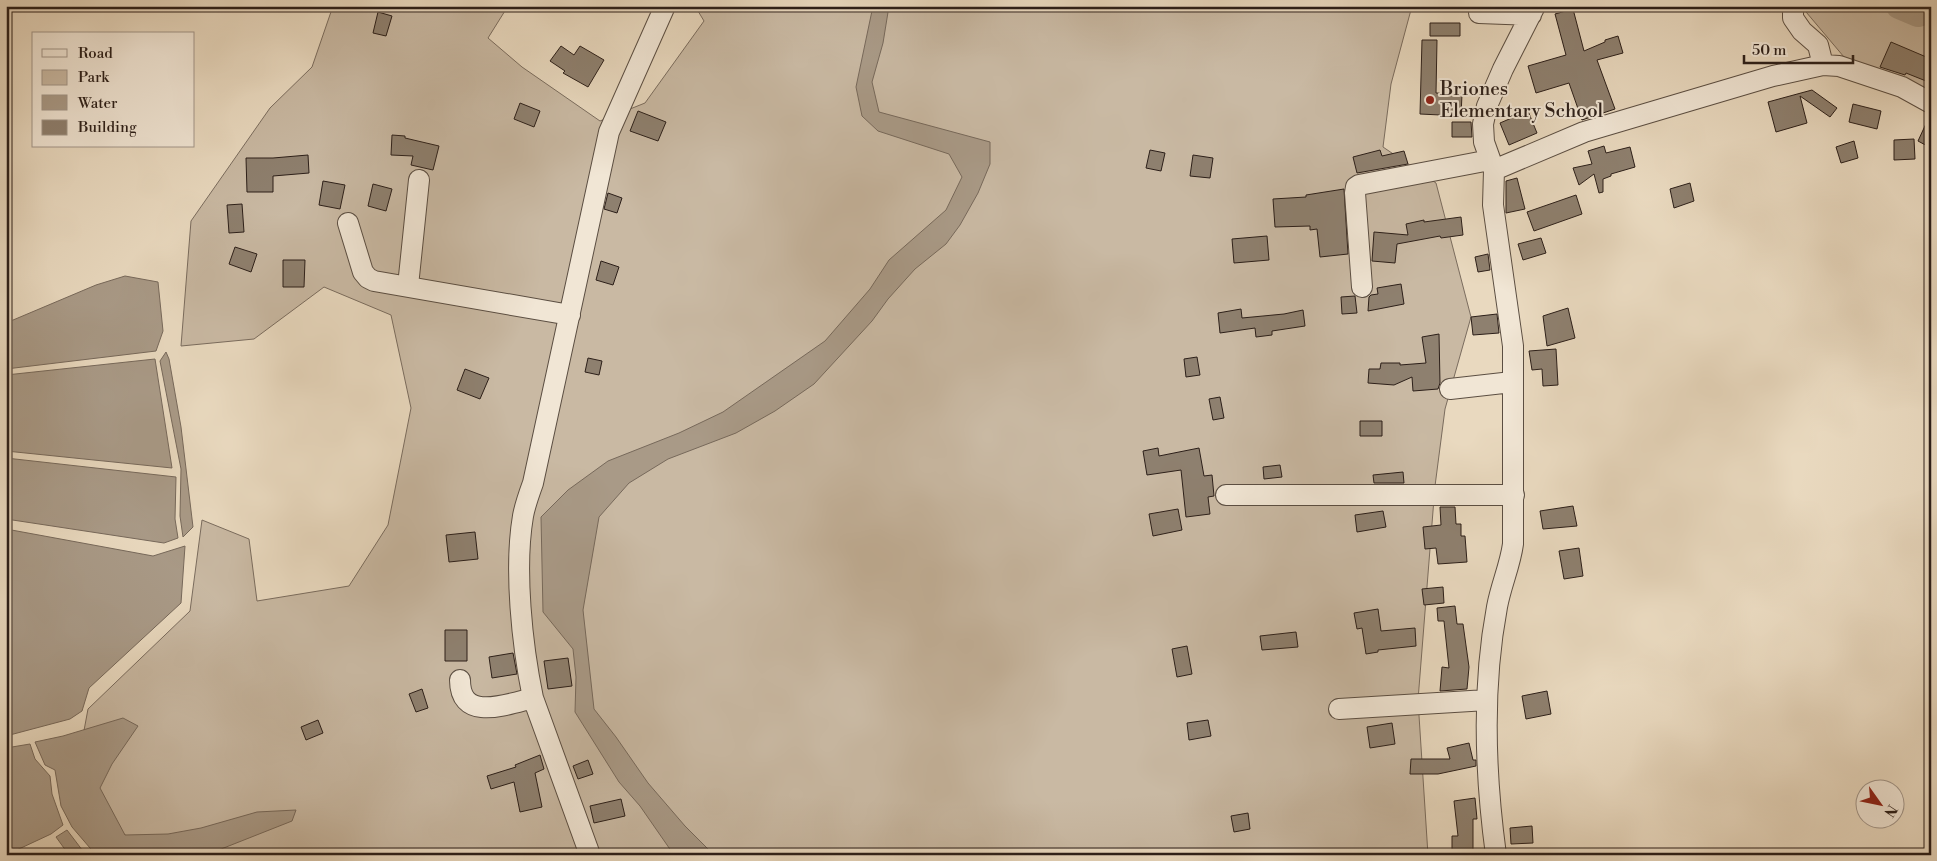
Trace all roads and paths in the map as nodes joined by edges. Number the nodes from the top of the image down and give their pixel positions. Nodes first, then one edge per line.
1 (664, 6) edge
2 (1793, 6) edge
3 (1533, 10) edge
4 (1479, 13) dead end
5 (1823, 65) junction
6 (1931, 103) edge
7 (1492, 165) junction
8 (420, 180) dead end
9 (348, 223) dead end
10 (408, 286) junction
11 (1362, 287) dead end
12 (570, 315) junction
13 (1512, 382) junction
14 (1450, 389) dead end
15 (1226, 495) dead end
16 (1514, 496) junction
17 (460, 680) dead end
18 (533, 698) junction
19 (1487, 700) junction
20 (1339, 709) dead end
21 (590, 855) edge
22 (1496, 855) edge

1 - 12 street
2 - 5 street
3 - 4 street
3 - 7 street
5 - 6 street
5 - 7 street
7 - 11 street
7 - 13 street
8 - 10 street
9 - 10 street
10 - 12 street
12 - 18 street
13 - 14 street
13 - 16 street
15 - 16 street
16 - 19 street
17 - 18 street
18 - 21 street
19 - 20 street
19 - 22 street

